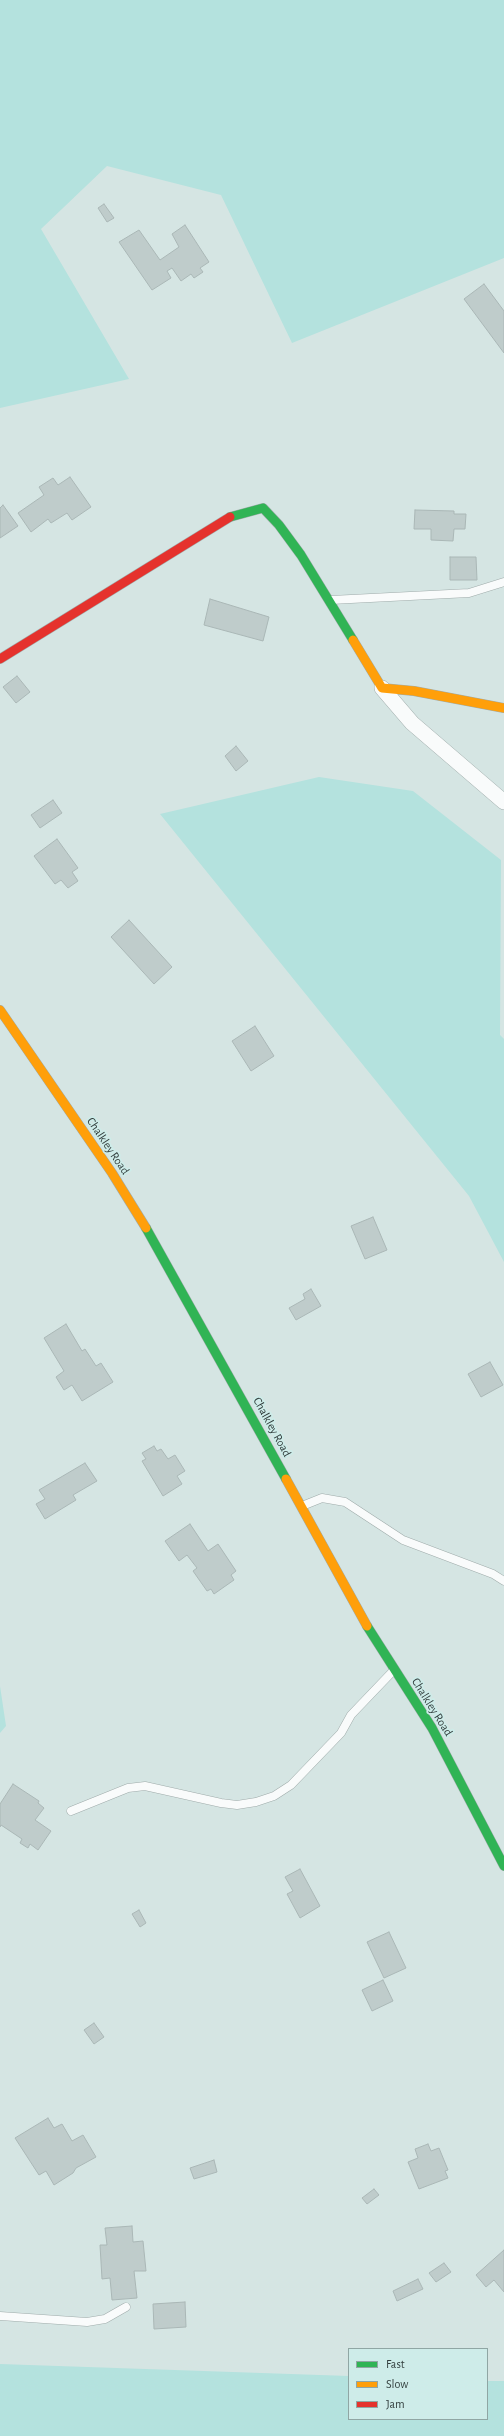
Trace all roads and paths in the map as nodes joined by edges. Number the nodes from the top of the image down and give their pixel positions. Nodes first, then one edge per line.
1 (504, 582) edge
2 (329, 601) junction
3 (0, 659) edge
4 (382, 688) junction
5 (504, 708) edge
6 (504, 802) edge
7 (0, 1010) edge
8 (302, 1506) junction
9 (504, 1581) edge
10 (394, 1670) junction
11 (71, 1811) dead end
12 (504, 1866) edge
13 (126, 2307) dead end
14 (0, 2316) edge

1 - 2 lane
2 - 3 street
2 - 4 street
4 - 5 street
4 - 6 street
7 - 8 street, Chalkley Road
8 - 9 lane
8 - 10 street, Chalkley Road
10 - 11 lane
10 - 12 street, Chalkley Road
13 - 14 lane

